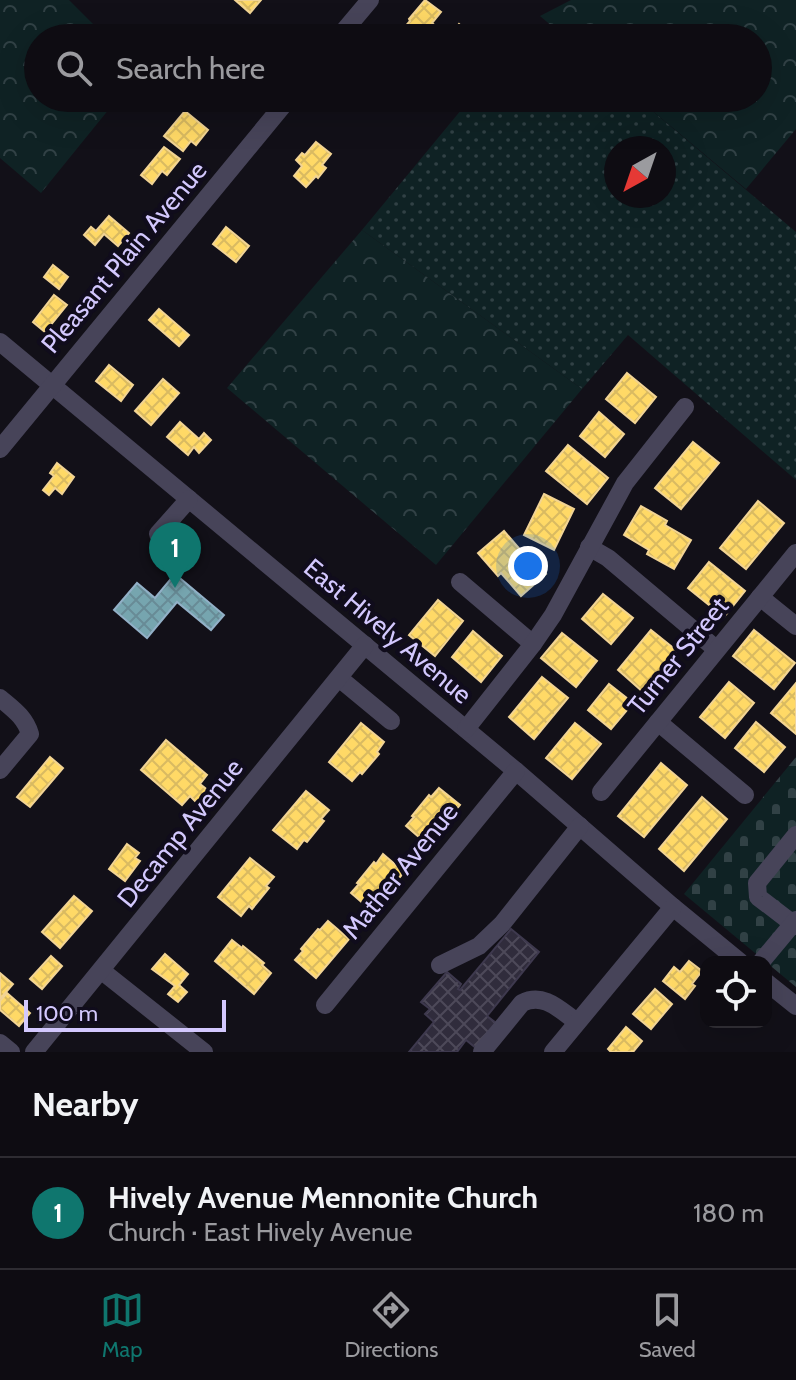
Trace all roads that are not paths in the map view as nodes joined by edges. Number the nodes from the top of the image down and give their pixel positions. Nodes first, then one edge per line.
1 (370, 0) edge
2 (350, 24) edge
3 (277, 112) edge
4 (0, 342) edge
5 (52, 385) junction
6 (685, 407) dead end
7 (0, 449) edge
8 (189, 499) junction
9 (158, 534) dead end
10 (589, 547) junction
11 (796, 553) edge
12 (460, 582) dead end
13 (760, 597) junction
14 (796, 626) edge
15 (533, 644) junction
16 (365, 645) junction
17 (716, 649) junction
18 (339, 678) junction
19 (0, 698) edge
20 (391, 721) dead end
21 (658, 722) junction
22 (466, 729) junction
23 (0, 770) edge
24 (516, 771) junction
25 (601, 792) dead end
26 (745, 795) dead end
27 (580, 826) junction
28 (796, 835) edge
29 (673, 907) junction
30 (795, 923) edge
31 (733, 956) edge
32 (766, 956) edge
33 (440, 965) dead end
34 (102, 971) junction
35 (772, 987) edge
36 (325, 1005) dead end
37 (796, 1006) edge
38 (577, 1022) junction
39 (0, 1043) edge
40 (11, 1052) edge
41 (34, 1052) edge
42 (204, 1052) edge
43 (482, 1052) edge
44 (553, 1052) edge

1 - 2 street
3 - 5 street, Pleasant Plain Avenue
4 - 5 street, East Hively Avenue
5 - 7 street, Pleasant Plain Avenue
5 - 8 street, East Hively Avenue
6 - 10 street
8 - 9 street
8 - 16 street, East Hively Avenue
10 - 15 street
10 - 17 street
11 - 13 street, Turner Street
12 - 15 street
13 - 14 street
13 - 17 street, Turner Street
15 - 22 street
16 - 18 street, Decamp Avenue
16 - 22 street, East Hively Avenue
17 - 21 street, Turner Street
18 - 20 street
18 - 34 street, Decamp Avenue
19 - 23 street
21 - 25 street, Turner Street
21 - 26 street
22 - 24 street, East Hively Avenue
24 - 27 street, East Hively Avenue
24 - 36 street, Mather Avenue
27 - 29 street, East Hively Avenue
27 - 33 street
28 - 30 street
29 - 31 street, East Hively Avenue
29 - 38 street
30 - 32 street
34 - 41 street, Decamp Avenue
34 - 42 street
35 - 37 street
38 - 43 street
38 - 44 street
39 - 40 street

